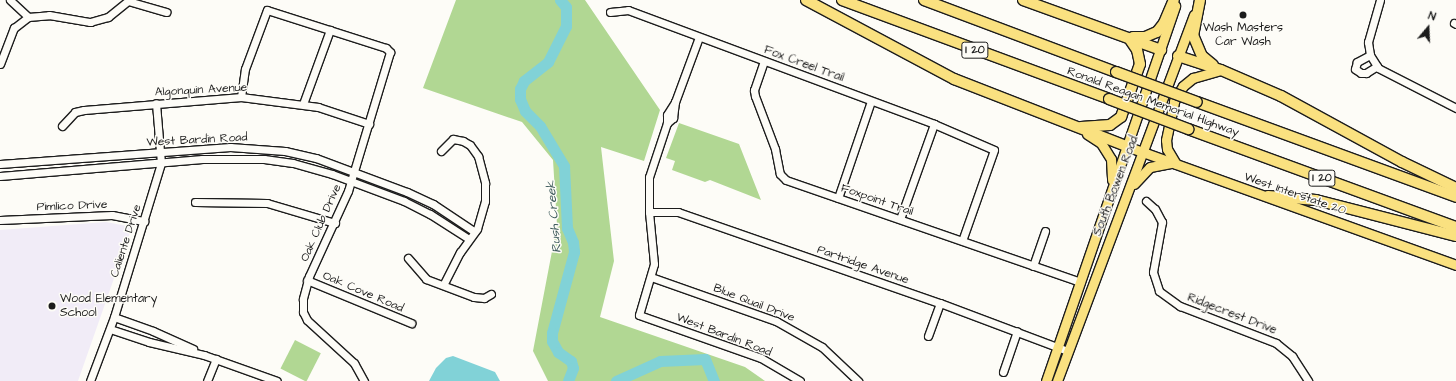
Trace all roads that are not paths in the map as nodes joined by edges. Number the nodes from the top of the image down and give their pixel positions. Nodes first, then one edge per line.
1 (10, 0) edge
2 (128, 0) edge
3 (806, 0) edge
4 (842, 0) edge
5 (924, 0) edge
6 (1023, 0) edge
7 (1174, 0) edge
8 (1178, 0) edge
9 (1200, 0) edge
10 (1380, 0) edge
11 (166, 12) dead end
12 (610, 12) dead end
13 (28, 17) junction
14 (330, 30) junction
15 (1114, 32) junction
16 (699, 37) junction
17 (1129, 38) junction
18 (1161, 50) junction
19 (1370, 55) junction
20 (1178, 56) junction
21 (764, 61) junction
22 (0, 64) edge
23 (1377, 66) junction
24 (1221, 70) junction
25 (241, 97) junction
26 (871, 101) junction
27 (156, 103) junction
28 (303, 104) junction
29 (1456, 108) edge
30 (369, 124) junction
31 (934, 124) junction
32 (62, 126) dead end
33 (1077, 127) junction
34 (1126, 146) junction
35 (441, 151) dead end
36 (1142, 152) junction
37 (160, 153) junction
38 (161, 163) junction
39 (1174, 163) junction
40 (0, 164) edge
41 (354, 172) junction
42 (0, 176) edge
43 (351, 181) junction
44 (1456, 188) edge
45 (1111, 189) junction
46 (1128, 191) junction
47 (1268, 196) junction
48 (1456, 197) edge
49 (838, 198) junction
50 (1146, 201) dead end
51 (195, 202) dead end
52 (648, 212) junction
53 (900, 219) junction
54 (0, 220) edge
55 (144, 222) junction
56 (334, 223) junction
57 (1456, 227) edge
58 (1045, 231) dead end
59 (475, 232) junction
60 (1456, 236) edge
61 (469, 239) junction
62 (962, 241) junction
63 (408, 258) dead end
64 (1456, 265) edge
65 (1033, 266) junction
66 (651, 277) junction
67 (307, 280) junction
68 (1081, 282) junction
69 (443, 285) junction
70 (491, 294) dead end
71 (940, 303) junction
72 (114, 317) junction
73 (411, 323) dead end
74 (110, 329) junction
75 (1017, 331) junction
76 (928, 336) dead end
77 (1057, 348) junction
78 (1068, 351) junction
79 (204, 355) junction
80 (216, 359) junction
81 (1003, 372) dead end
82 (90, 381) edge
83 (207, 381) edge
84 (277, 381) edge
85 (364, 381) edge
86 (800, 381) edge
87 (858, 381) edge
88 (1046, 381) edge
89 (1057, 381) edge
90 (1308, 381) edge

1 - 13 street
2 - 11 street
2 - 13 street
3 - 33 highway
4 - 57 highway, Ronald Reagan Memorial Highway / I 20, bridge
5 - 48 highway, Ronald Reagan Memorial Highway / I 20, bridge
6 - 15 highway
7 - 15 highway
8 - 18 main road, South Bowen Road
9 - 20 main road, South Bowen Road
9 - 24 highway
10 - 19 street
12 - 16 street, Fox Creel Trail
13 - 22 street
14 - 25 street
14 - 28 street
14 - 30 street, Oak Club Drive
15 - 17 highway
16 - 21 street, Fox Creel Trail
16 - 52 street
17 - 18 highway
17 - 33 highway
18 - 20 main road
18 - 34 main road, South Bowen Road
19 - 23 street
19 - 23 street
20 - 24 highway
20 - 36 main road, South Bowen Road
21 - 26 street, Fox Creel Trail
21 - 49 street, Foxpoint Trail
23 - 29 street
24 - 39 main road
24 - 44 highway
25 - 27 street, Algonquin Avenue
25 - 28 street, Algonquin Avenue
26 - 31 street, Fox Creel Trail
26 - 49 street
27 - 32 street, Algonquin Avenue
27 - 37 street, Caliente Drive
28 - 30 street, Algonquin Avenue
30 - 41 street, Oak Club Drive
31 - 53 street
31 - 62 street, Fox Creel Trail
33 - 34 highway
33 - 45 main road
34 - 36 main road, West Interstate 20
34 - 45 main road, South Bowen Road
35 - 59 street
36 - 39 main road, West Interstate 20
36 - 46 main road, South Bowen Road
37 - 38 street, Caliente Drive
37 - 40 street, West Bardin Road
37 - 41 street, West Bardin Road
38 - 42 street, West Bardin Road
38 - 43 street, West Bardin Road
38 - 55 street, Caliente Drive
39 - 46 main road
39 - 47 main road, West Interstate 20
41 - 43 street, Oak Club Drive
41 - 59 street, West Bardin Road
43 - 56 street, Oak Club Drive
43 - 61 street, West Bardin Road
45 - 68 main road, South Bowen Road
46 - 78 main road, South Bowen Road
47 - 60 highway
47 - 64 main road, West Interstate 20
49 - 53 street, Foxpoint Trail
50 - 90 street, Ridgecrest Drive
51 - 56 street
52 - 66 street
52 - 71 street, Partridge Avenue
53 - 62 street, Foxpoint Trail
54 - 55 street, Pimlico Drive
55 - 72 street, Caliente Drive
56 - 67 street, Oak Club Drive
58 - 65 street
59 - 61 street
61 - 69 street
62 - 65 street, Foxpoint Trail
63 - 69 street
65 - 68 street, Foxpoint Trail
66 - 86 street, West Bardin Road
66 - 87 street, Blue Quail Drive
67 - 73 street, Oak Cove Road
67 - 85 street, Oak Club Drive
68 - 77 main road, South Bowen Road
69 - 70 street
71 - 75 street, Partridge Avenue
71 - 76 street
72 - 74 street, Caliente Drive
72 - 79 street
74 - 79 street
74 - 82 street, Caliente Drive
75 - 77 street, Partridge Avenue
75 - 81 street
77 - 78 street, Partridge Avenue
77 - 88 main road, South Bowen Road
78 - 89 main road, South Bowen Road
79 - 80 street
80 - 83 street
80 - 84 street

